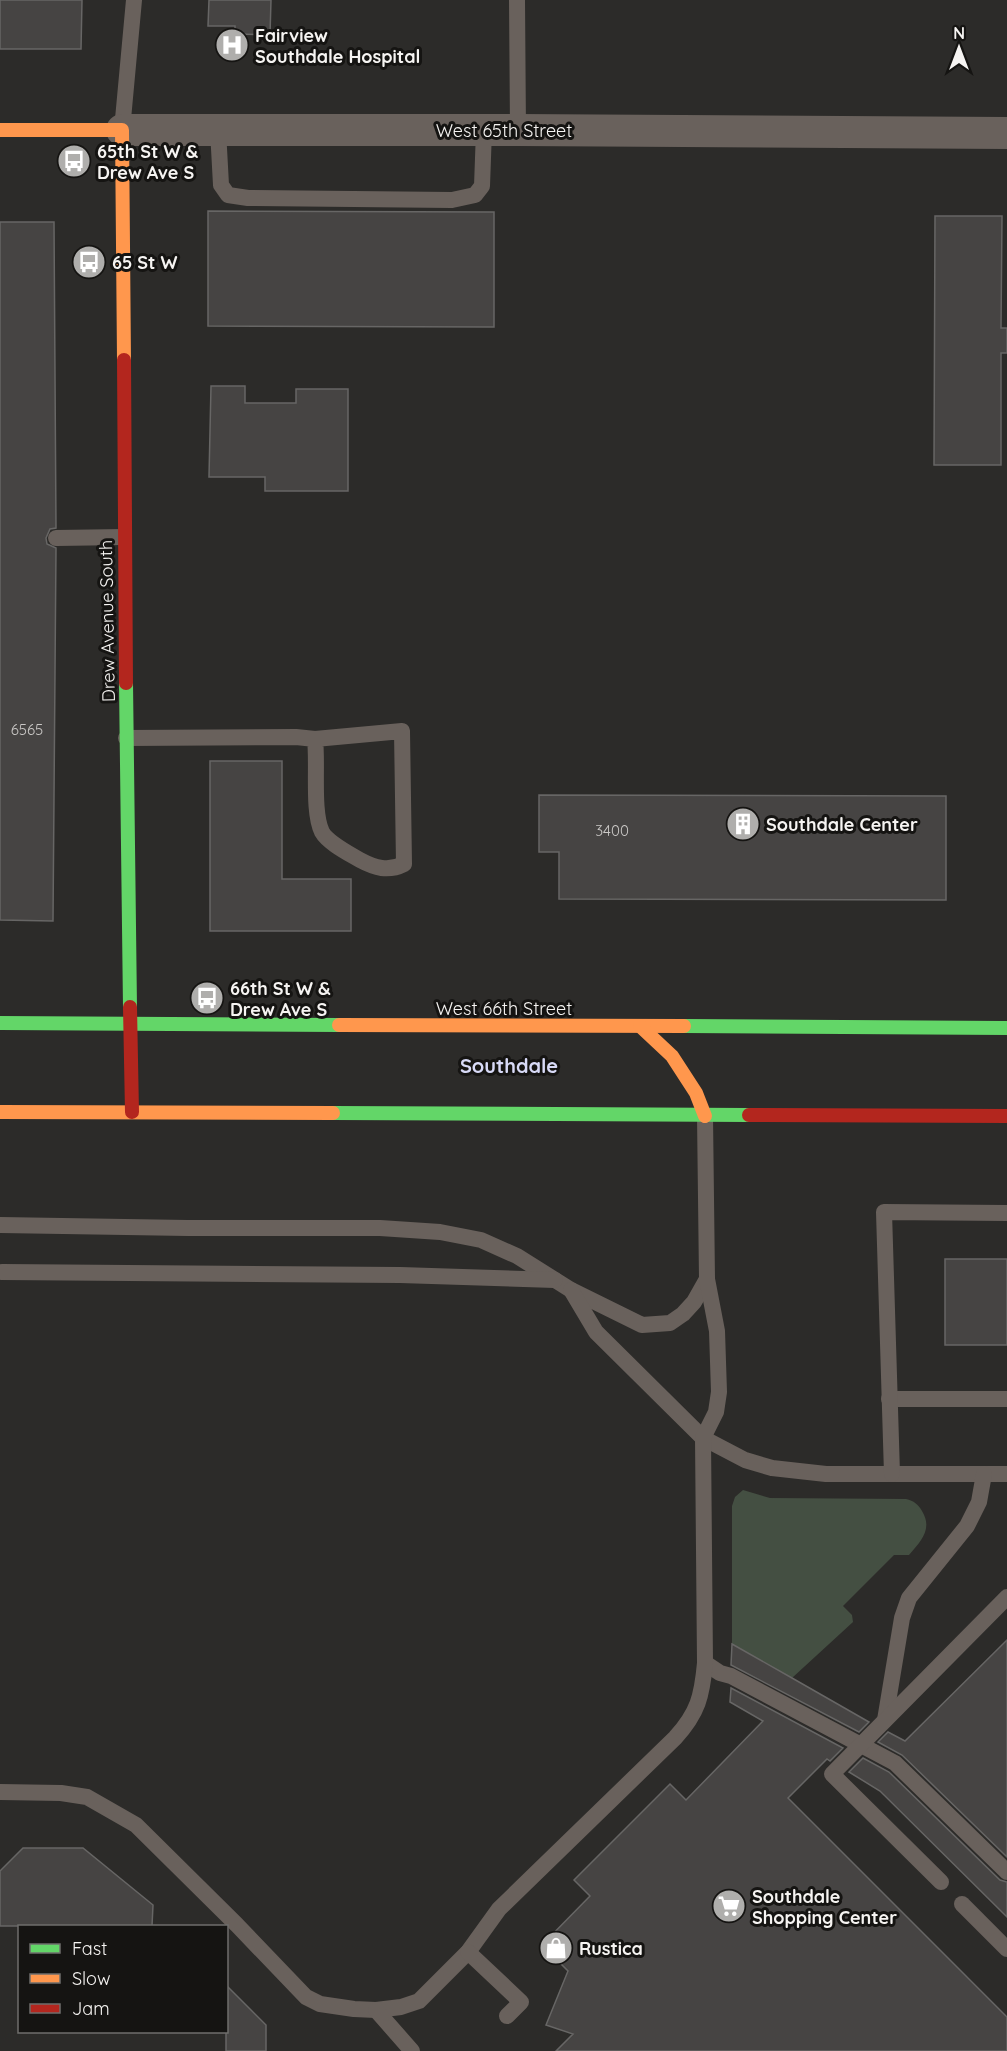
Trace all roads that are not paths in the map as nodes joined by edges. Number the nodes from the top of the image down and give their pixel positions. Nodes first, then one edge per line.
1 (134, 0) edge
2 (517, 0) edge
3 (0, 130) edge
4 (122, 130) junction
5 (218, 130) junction
6 (484, 130) junction
7 (518, 130) junction
8 (1007, 133) edge
9 (124, 537) junction
10 (56, 538) dead end
11 (126, 738) junction
12 (315, 739) junction
13 (0, 1023) edge
14 (130, 1023) junction
15 (640, 1026) junction
16 (1007, 1028) edge
17 (1007, 1102) edge
18 (0, 1112) edge
19 (132, 1112) junction
20 (705, 1116) junction
21 (954, 1116) junction
22 (1007, 1116) edge
23 (1007, 1213) edge
24 (0, 1225) edge
25 (2, 1272) dead end
26 (707, 1279) junction
27 (555, 1280) junction
28 (572, 1290) junction
29 (889, 1399) junction
30 (1007, 1399) edge
31 (703, 1438) junction
32 (892, 1474) junction
33 (984, 1474) junction
34 (1007, 1474) edge
35 (1007, 1597) edge
36 (705, 1663) junction
37 (885, 1720) junction
38 (0, 1792) edge
39 (1007, 1872) edge
40 (941, 1882) dead end
41 (962, 1904) dead end
42 (1007, 1949) edge
43 (468, 1952) junction
44 (376, 2010) junction
45 (507, 2016) dead end
46 (412, 2051) edge

1 - 4 lane
2 - 7 lane
3 - 4 main road, West 65th Street
4 - 5 street, West 65th Street
4 - 9 main road, Drew Avenue South
5 - 6 street, West 65th Street
5 - 6 lane
6 - 7 street, West 65th Street
7 - 8 street, West 65th Street
9 - 10 lane
9 - 11 main road, Drew Avenue South
11 - 12 lane
11 - 14 main road, Drew Avenue South
12 - 12 lane
13 - 14 main road, West 66th Street
14 - 15 main road, West 66th Street
14 - 19 main road, Drew Avenue South
15 - 16 main road, West 66th Street
15 - 20 main road
17 - 21 main road
18 - 19 main road
19 - 20 main road
20 - 21 main road
20 - 26 lane
21 - 22 main road
23 - 29 lane
24 - 27 lane
25 - 27 lane
26 - 28 lane
26 - 31 lane
27 - 28 lane
28 - 31 lane
29 - 30 lane
29 - 32 lane
31 - 32 lane
31 - 36 lane
32 - 33 lane
33 - 34 lane
33 - 37 lane
35 - 37 lane
36 - 39 lane
36 - 43 lane
37 - 40 lane
38 - 44 lane
41 - 42 lane
43 - 44 lane
43 - 45 lane
44 - 46 lane

